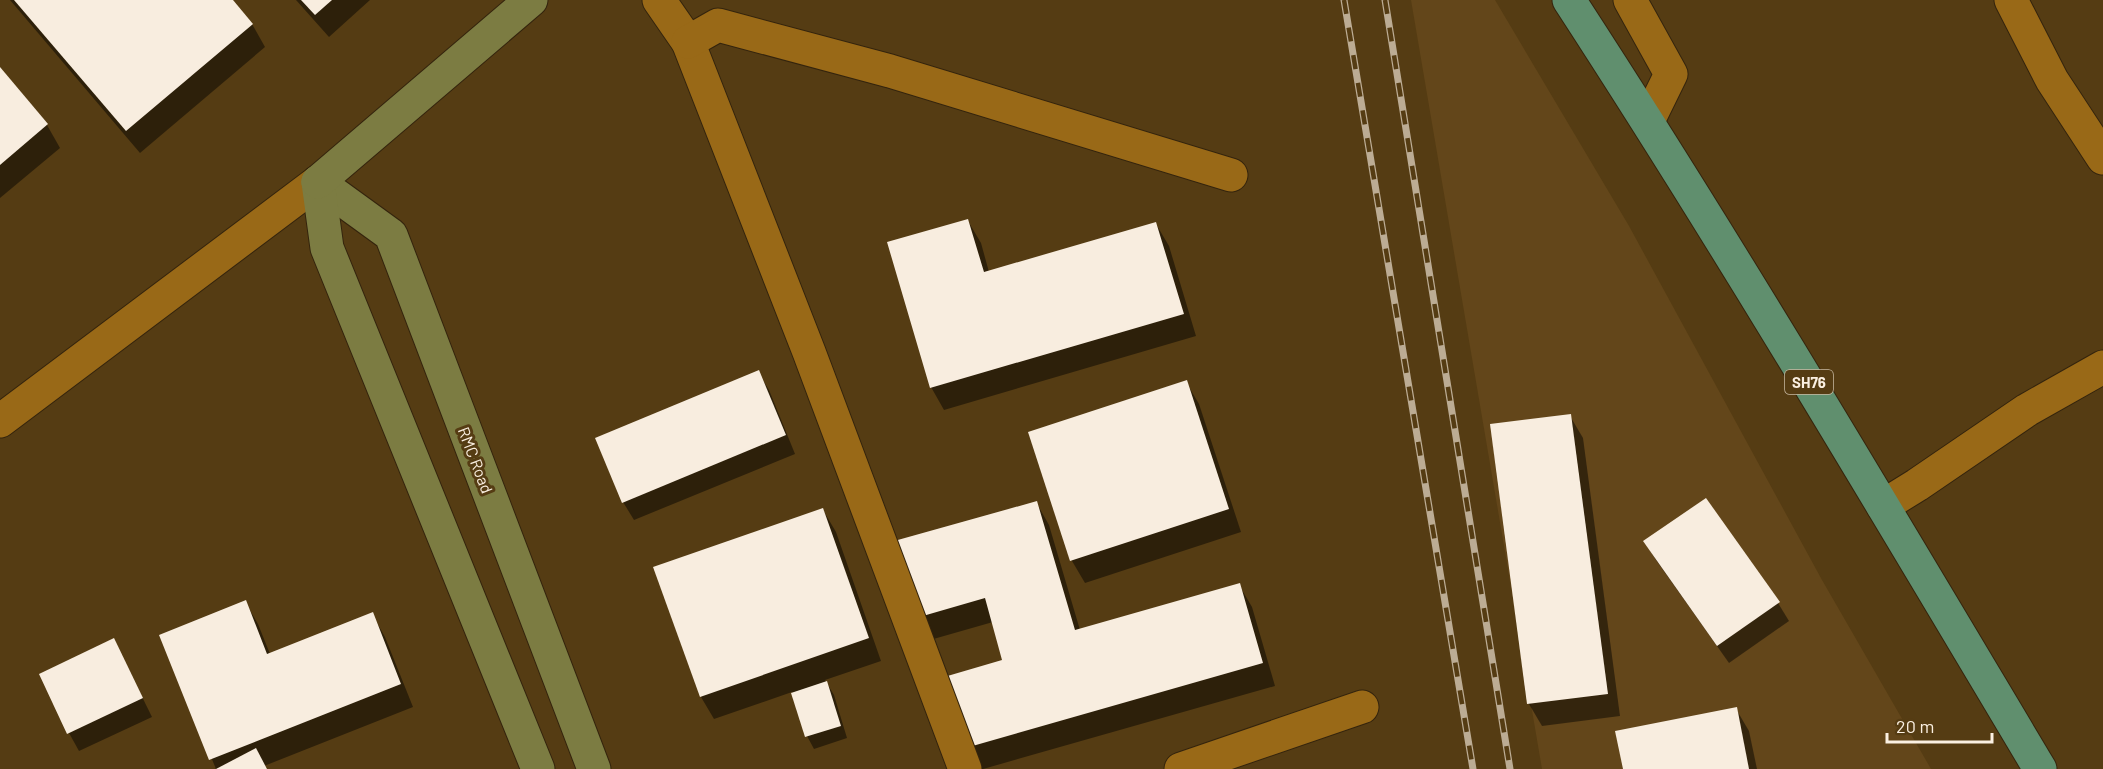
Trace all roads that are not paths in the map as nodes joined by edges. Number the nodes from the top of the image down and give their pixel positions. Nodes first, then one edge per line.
1 (531, 0) edge
2 (659, 0) edge
3 (1569, 0) edge
4 (1630, 0) edge
5 (2012, 0) edge
6 (688, 42) junction
7 (1648, 121) junction
8 (2103, 158) edge
9 (1232, 175) dead end
10 (318, 182) junction
11 (2103, 367) edge
12 (0, 421) edge
13 (1883, 506) junction
14 (1362, 707) dead end
15 (538, 769) edge
16 (594, 769) edge
17 (965, 769) edge
18 (1181, 769) edge
19 (2040, 769) edge

1 - 10 street
2 - 6 street
3 - 7 main road, SH76
4 - 7 street
5 - 8 street
6 - 9 street
6 - 17 street
7 - 13 main road, SH76
10 - 12 street
10 - 15 street
10 - 16 street, RMC Road
11 - 13 street
13 - 19 main road, SH76
14 - 18 street

